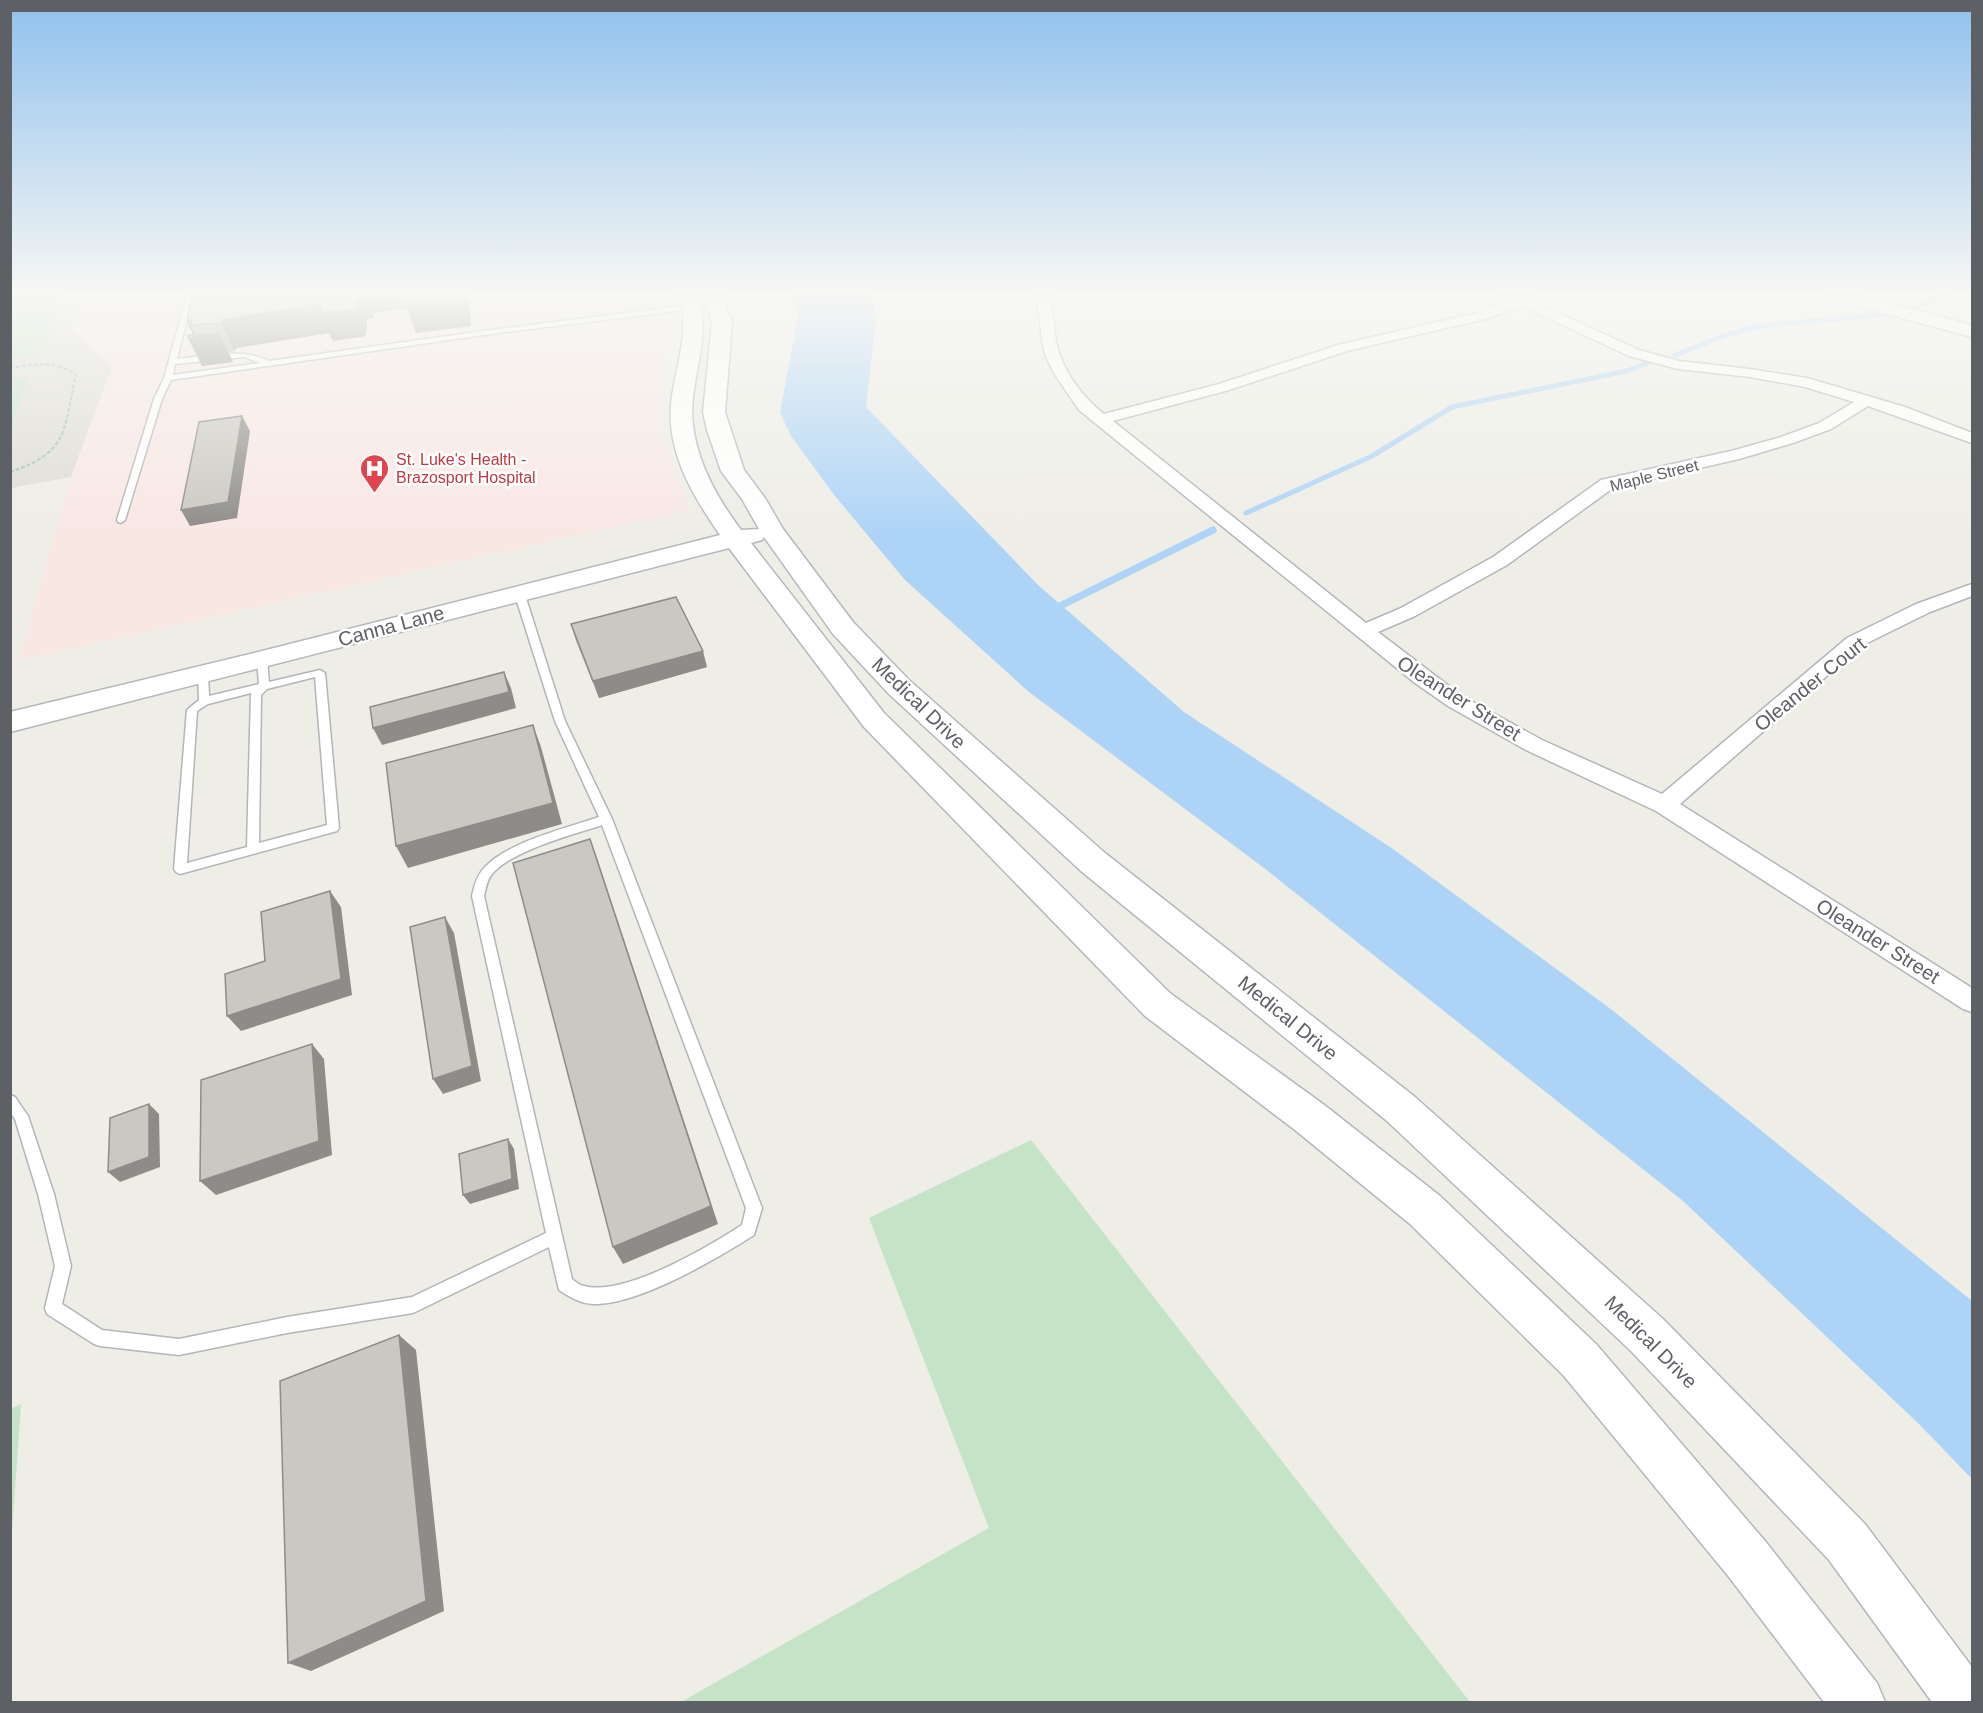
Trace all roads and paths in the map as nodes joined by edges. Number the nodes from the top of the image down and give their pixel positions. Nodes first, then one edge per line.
1 (76, 375) edge
2 (169, 375) edge
3 (190, 375) edge
4 (685, 375) edge
5 (718, 375) edge
6 (1064, 375) edge
7 (1261, 375) edge
8 (1761, 375) edge
9 (168, 378) junction
10 (1867, 400) junction
11 (1100, 420) junction
12 (1972, 438) edge
13 (10, 472) edge
14 (121, 520) dead end
15 (754, 534) junction
16 (1972, 590) edge
17 (519, 592) junction
18 (1362, 632) junction
19 (262, 660) junction
20 (203, 674) junction
21 (264, 686) junction
22 (204, 701) junction
23 (10, 722) edge
24 (1664, 805) junction
25 (606, 819) junction
26 (254, 850) junction
27 (1972, 1001) edge
28 (10, 1101) edge
29 (554, 1237) junction
30 (1858, 1702) edge
31 (1965, 1702) edge

1 - 13 path
2 - 9 lane
3 - 9 lane
4 - 15 street, Medical Drive
5 - 15 street, Medical Drive
6 - 11 street, Oleander Street
7 - 11 street
8 - 10 street
9 - 14 lane
10 - 12 street
10 - 18 street, Maple Street
11 - 18 street, Oleander Street
15 - 17 street, Canna Lane
15 - 30 street, Medical Drive
15 - 31 street, Medical Drive
16 - 24 street, Oleander Court
17 - 19 street, Canna Lane
17 - 25 lane
18 - 24 street, Oleander Street
19 - 20 street, Canna Lane
19 - 21 lane
20 - 22 lane
20 - 23 street, Canna Lane
21 - 22 lane
21 - 26 lane
21 - 26 lane
22 - 26 lane
24 - 27 street, Oleander Street
25 - 29 lane
25 - 29 lane
28 - 29 lane

